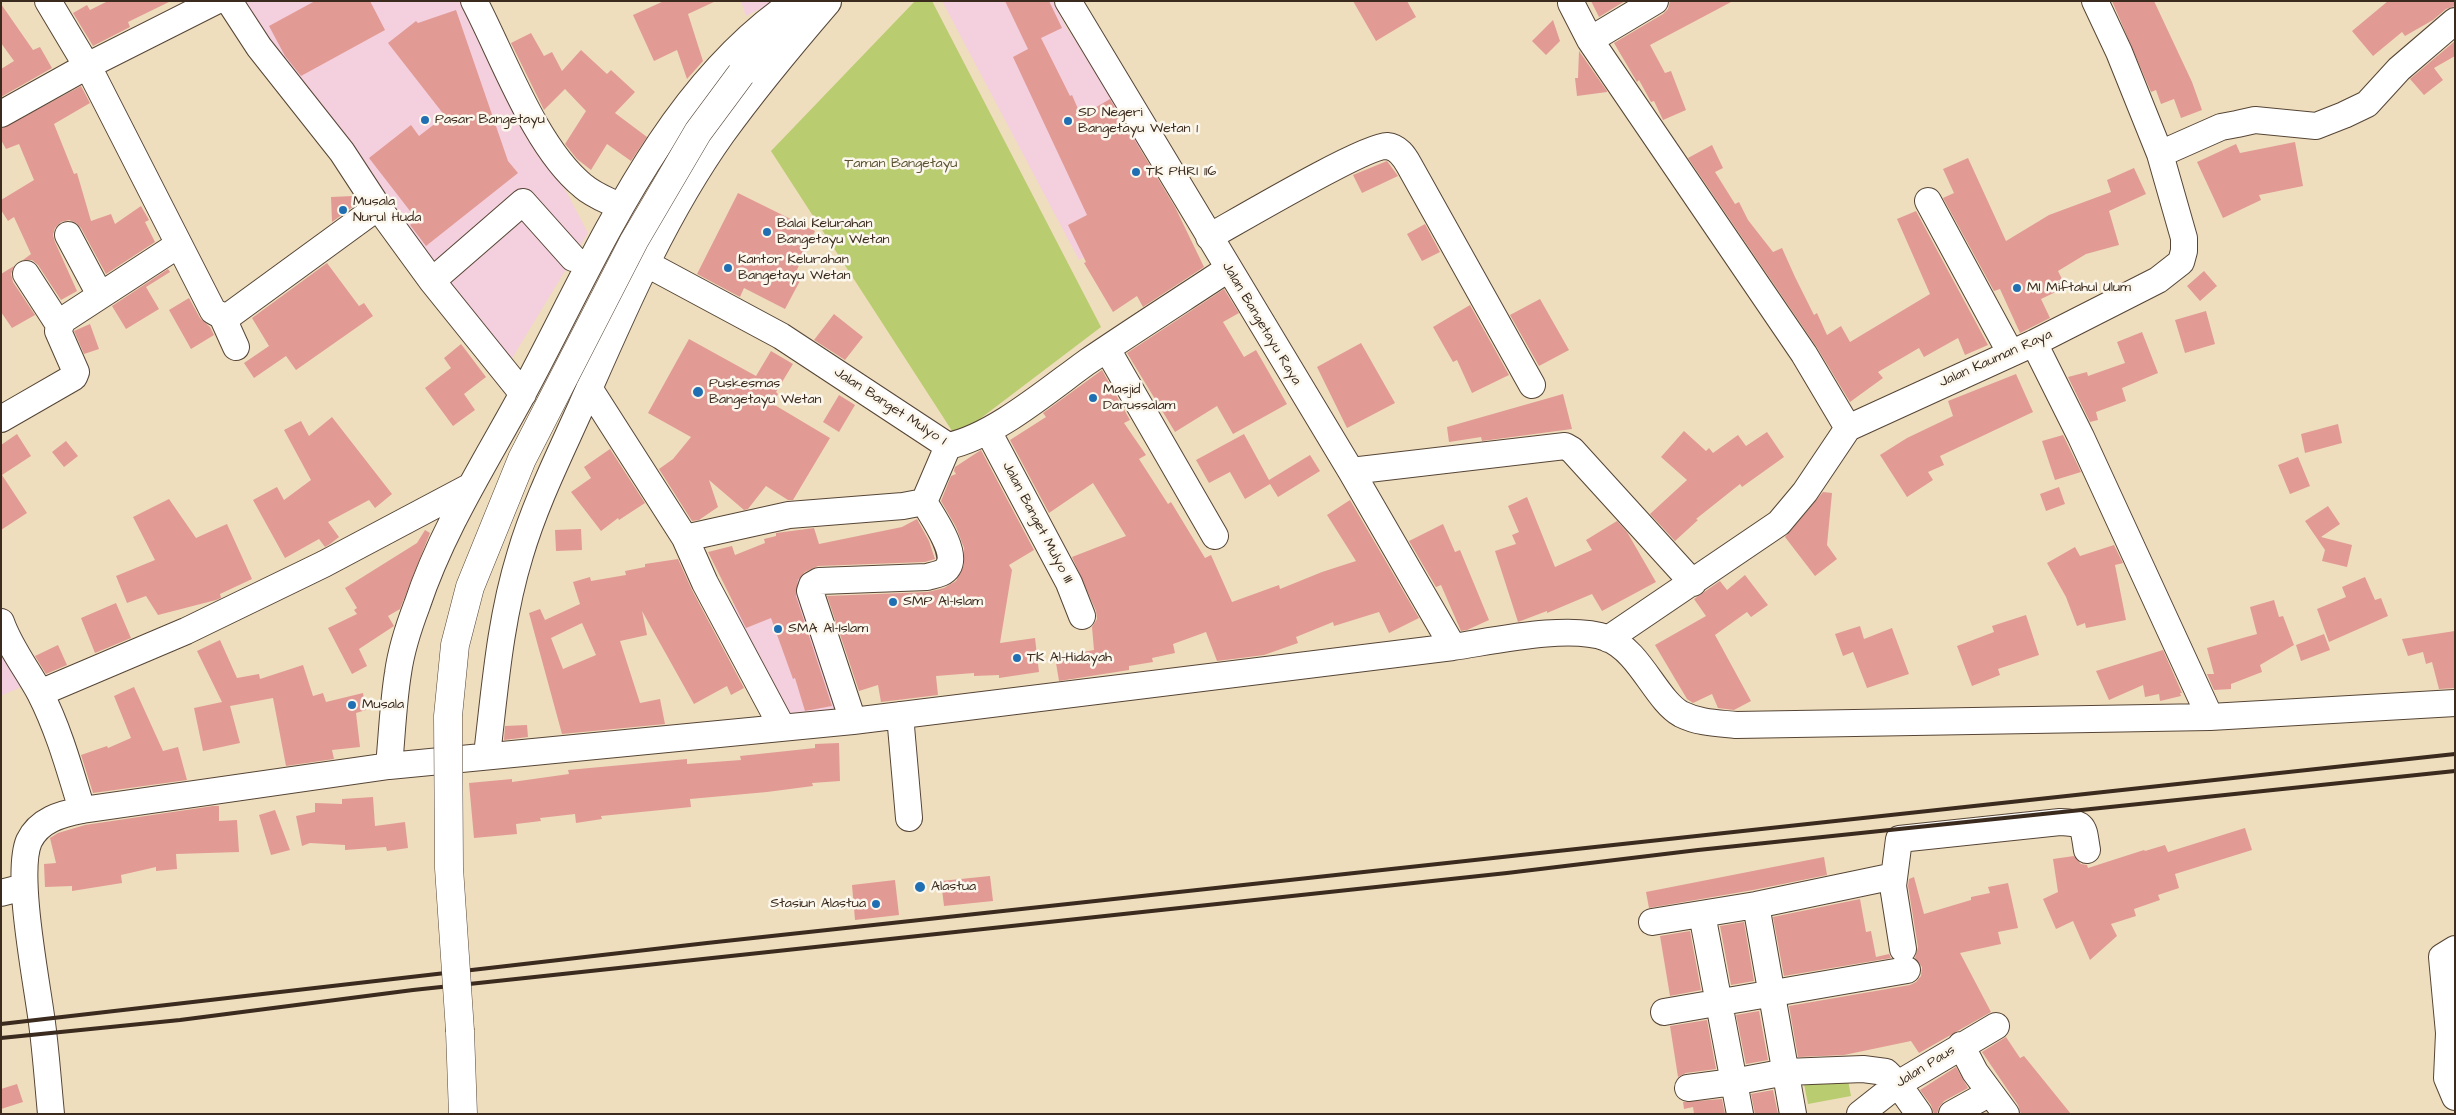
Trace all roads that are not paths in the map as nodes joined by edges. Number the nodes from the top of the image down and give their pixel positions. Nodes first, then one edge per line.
1 (48, 1) edge
2 (216, 1) edge
3 (229, 1) edge
4 (474, 1) edge
5 (795, 1) edge
6 (817, 1) edge
7 (828, 1) edge
8 (1068, 1) edge
9 (2095, 1) edge
10 (1654, 2) edge
11 (1571, 3) dead end
12 (2455, 22) edge
13 (1590, 40) junction
14 (87, 66) junction
15 (1, 114) edge
16 (2160, 154) junction
17 (1928, 201) dead end
18 (619, 206) junction
19 (378, 207) junction
20 (68, 235) dead end
21 (1209, 237) junction
22 (178, 245) junction
23 (573, 258) dead end
24 (646, 264) junction
25 (1228, 269) junction
26 (26, 274) dead end
27 (432, 281) junction
28 (100, 295) junction
29 (222, 316) junction
30 (59, 325) junction
31 (236, 347) dead end
32 (2022, 348) junction
33 (1107, 349) junction
34 (1532, 385) dead end
35 (589, 388) junction
36 (523, 394) junction
37 (1, 419) edge
38 (1848, 428) junction
39 (988, 431) junction
40 (948, 446) junction
41 (1351, 471) junction
42 (472, 486) junction
43 (924, 502) junction
44 (1215, 536) dead end
45 (685, 538) junction
46 (1693, 583) junction
47 (1082, 616) dead end
48 (1, 622) edge
49 (1608, 638) junction
50 (1453, 647) junction
51 (40, 693) junction
52 (2455, 703) edge
53 (900, 716) junction
54 (2210, 717) junction
55 (853, 721) junction
56 (782, 727) junction
57 (487, 755) junction
58 (389, 766) junction
59 (82, 810) junction
60 (909, 818) dead end
61 (2087, 850) dead end
62 (1893, 886) junction
63 (13, 890) edge
64 (1756, 906) junction
65 (1702, 914) junction
66 (1652, 922) dead end
67 (2455, 949) edge
68 (1773, 992) junction
69 (1719, 1001) junction
70 (1664, 1012) dead end
71 (1996, 1026) dead end
72 (1961, 1045) junction
73 (1786, 1072) junction
74 (1733, 1082) junction
75 (1898, 1084) junction
76 (1688, 1088) dead end
77 (1990, 1093) junction
78 (2455, 1098) edge
79 (51, 1114) edge
80 (463, 1114) edge
81 (1740, 1114) edge
82 (1793, 1114) edge
83 (1860, 1114) edge
84 (1919, 1114) edge
85 (1952, 1114) edge
86 (2006, 1114) edge

1 - 14 street
2 - 14 street
3 - 19 street
4 - 18 street
5 - 18 street
6 - 80 main road, bridge
7 - 24 street
8 - 21 street, Jalan Bangetayu Raya
9 - 16 street, Jalan Kauman Raya
10 - 13 street
11 - 13 street
12 - 16 street
13 - 38 street
14 - 15 street
14 - 22 street
16 - 32 street, Jalan Kauman Raya
17 - 32 street
18 - 36 street
19 - 27 street
19 - 29 street
20 - 28 street
21 - 25 street, Jalan Bangetayu Raya
21 - 34 street
22 - 28 street
22 - 29 street
23 - 27 street
24 - 35 street
24 - 40 street, Jalan Banget Mulyo I
25 - 33 street, Jalan Banget Mulyo I
25 - 41 street, Jalan Bangetayu Raya
26 - 30 street
27 - 36 street
28 - 30 street
29 - 31 street
30 - 37 street
32 - 38 street, Jalan Kauman Raya
32 - 54 street
33 - 39 street, Jalan Banget Mulyo I
33 - 44 street
35 - 45 street
35 - 57 street
36 - 42 street
38 - 46 street
39 - 40 street, Jalan Banget Mulyo I
39 - 47 street, Jalan Banget Mulyo III
40 - 43 street
41 - 46 street
41 - 50 street, Jalan Bangetayu Raya
42 - 51 street
42 - 58 street
43 - 45 street
43 - 55 street
45 - 56 street
46 - 49 street
48 - 51 street
49 - 50 street
49 - 54 street
50 - 53 street
51 - 59 street
52 - 54 street
53 - 55 street
53 - 60 street
55 - 56 street
56 - 57 street
57 - 58 street
58 - 59 street
59 - 63 street
61 - 62 street
62 - 64 street
62 - 68 street
63 - 79 street
64 - 65 street
64 - 68 street
65 - 66 street
65 - 69 street
67 - 78 street
68 - 69 street
68 - 73 street
69 - 70 street
69 - 74 street
71 - 72 street, Jalan Paus
72 - 75 street, Jalan Paus
72 - 77 street
73 - 74 street
73 - 75 street
73 - 82 street
74 - 76 street
74 - 81 street
75 - 83 street, Jalan Paus
75 - 84 street
77 - 85 street
77 - 86 street

